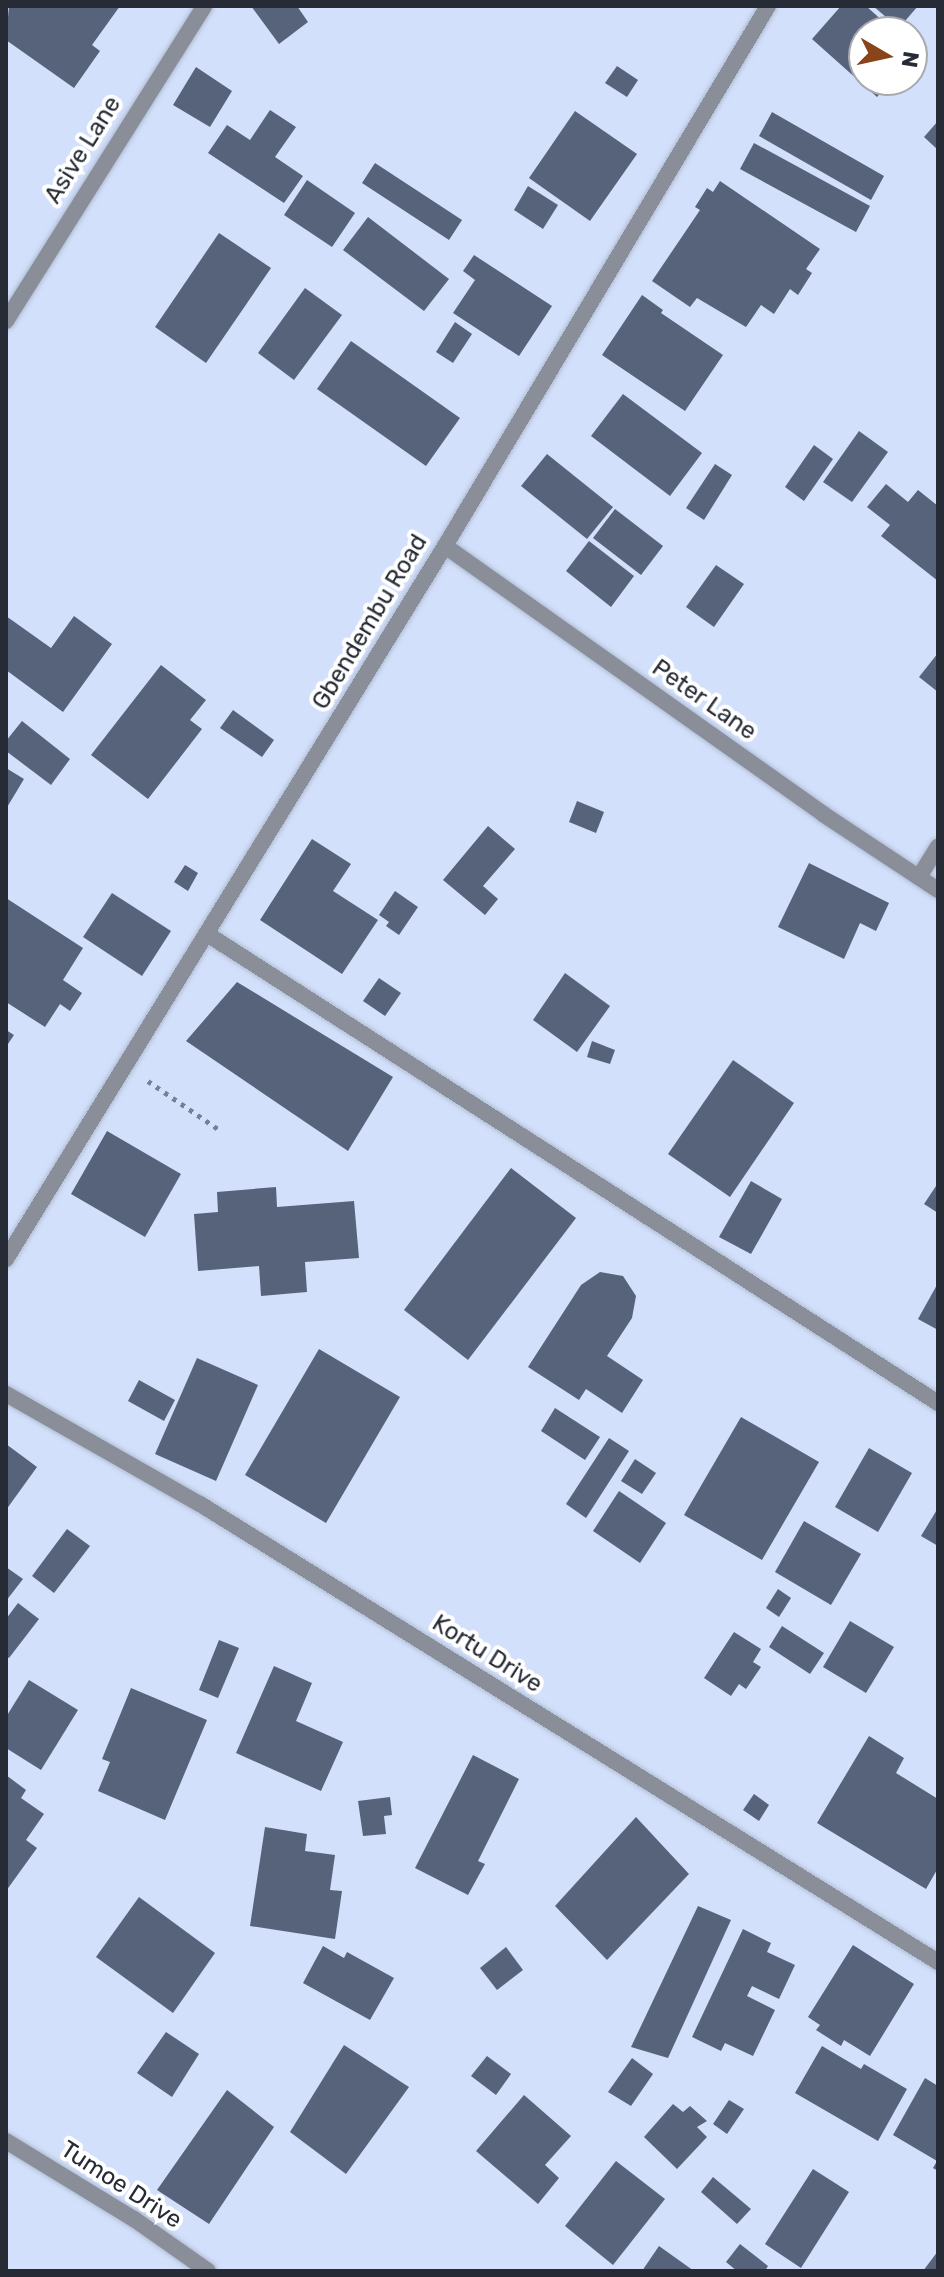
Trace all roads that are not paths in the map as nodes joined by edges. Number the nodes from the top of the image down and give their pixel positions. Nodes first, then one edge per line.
1 (204, 6) edge
2 (768, 6) edge
3 (6, 321) edge
4 (445, 546) junction
5 (938, 847) edge
6 (919, 877) junction
7 (938, 890) edge
8 (207, 934) junction
9 (6, 1259) edge
10 (6, 1394) edge
11 (938, 1403) edge
12 (938, 1962) edge
13 (6, 2141) edge
14 (208, 2271) edge

1 - 3 street, Asive Lane
2 - 4 street, Gbendembu Road
4 - 6 street, Peter Lane
4 - 8 street, Gbendembu Road
5 - 6 street
6 - 7 street, Peter Lane
8 - 9 street, Gbendembu Road
8 - 11 street
10 - 12 street, Kortu Drive
13 - 14 street, Tumoe Drive

